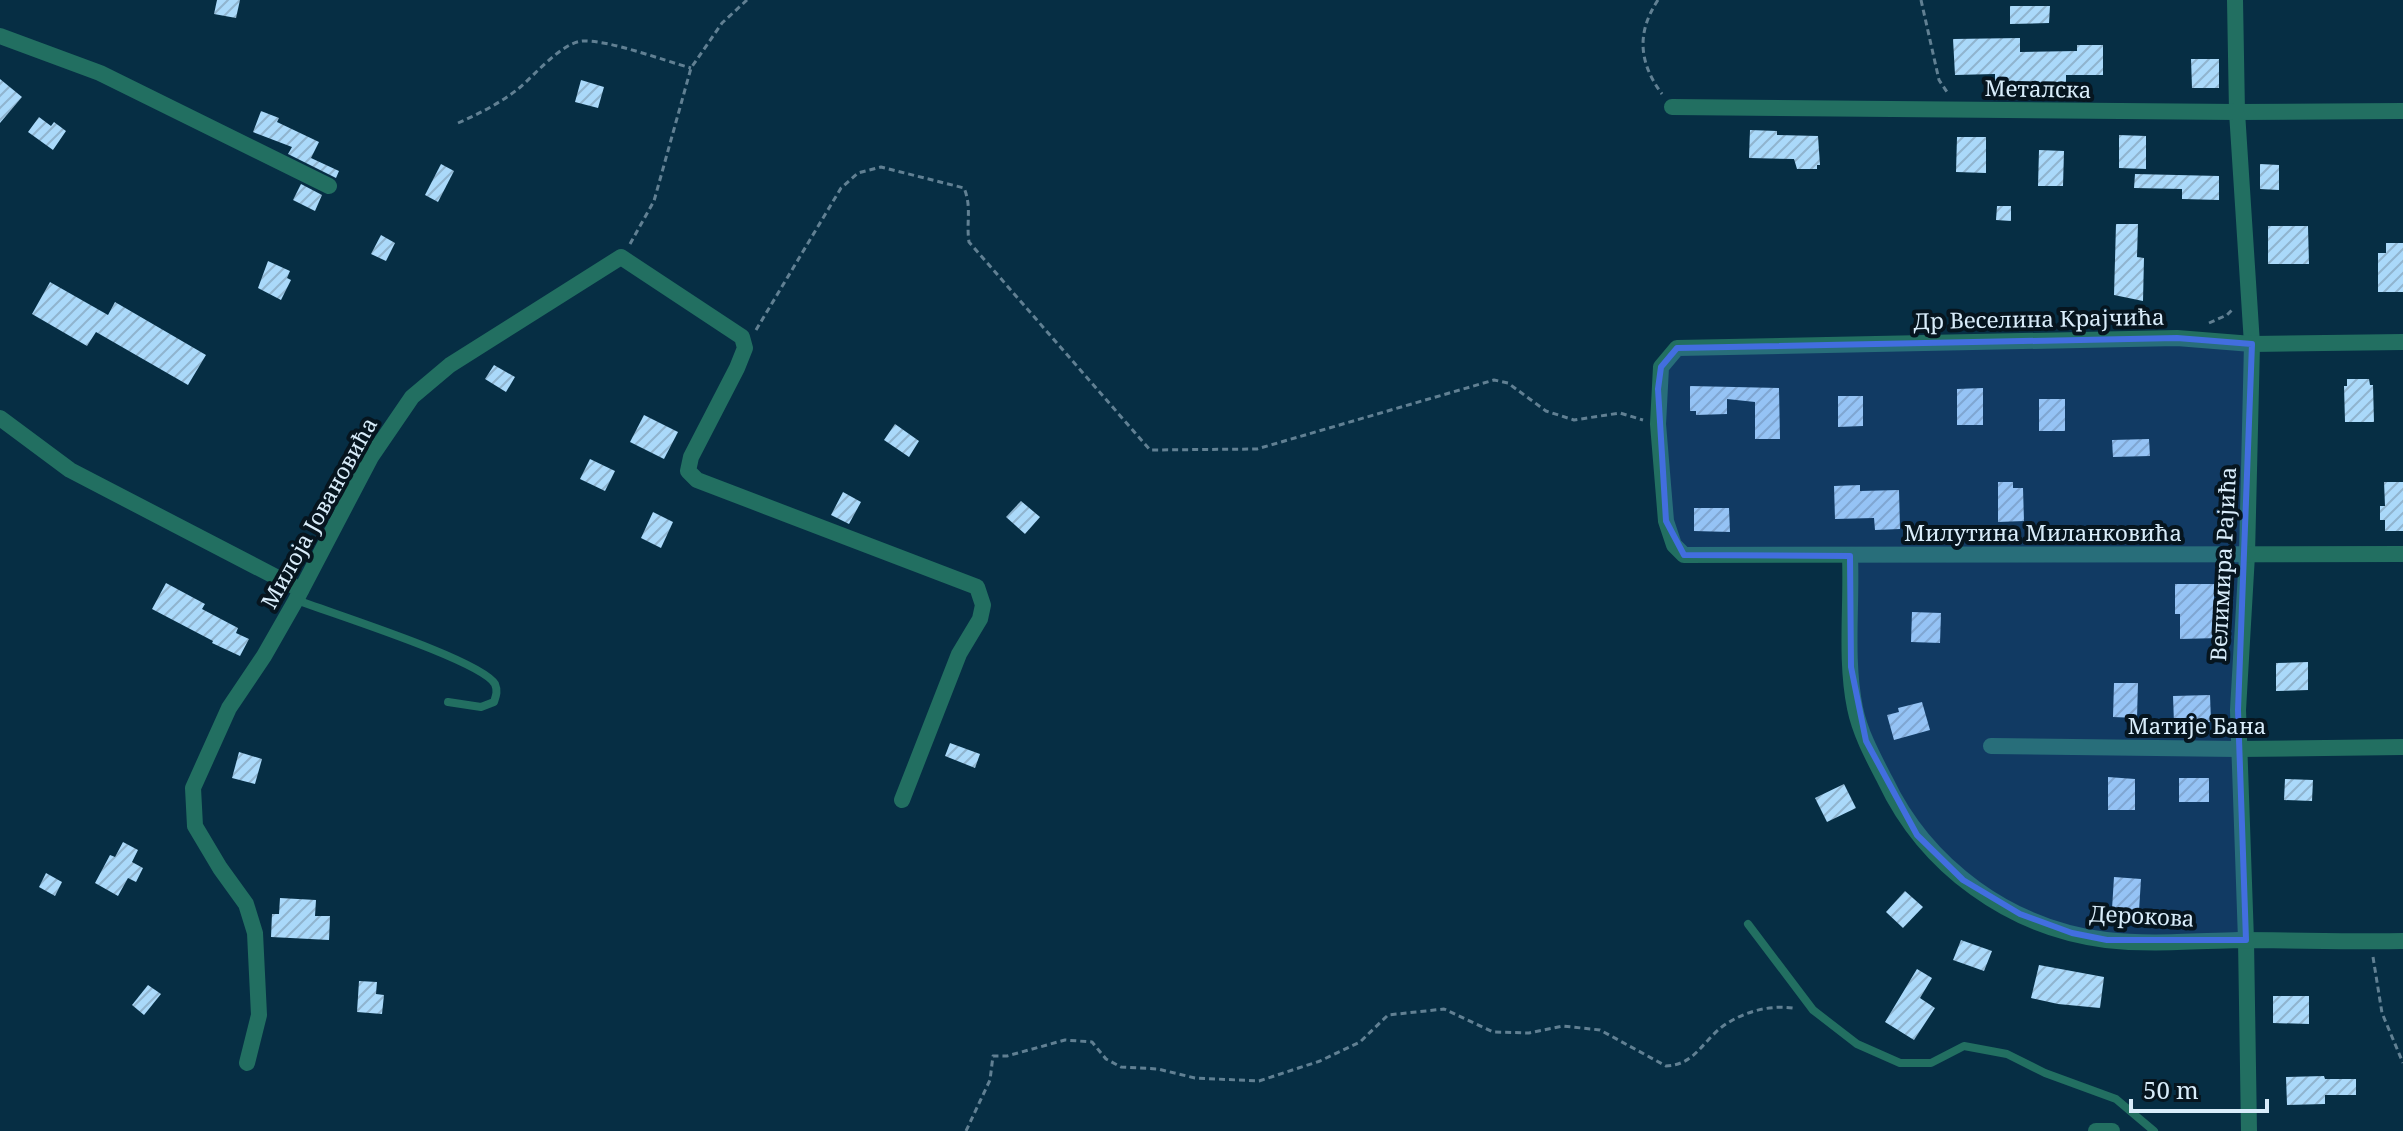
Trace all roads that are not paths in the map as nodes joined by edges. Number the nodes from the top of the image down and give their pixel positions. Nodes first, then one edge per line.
1 (2235, 0) edge
2 (0, 36) edge
3 (1672, 107) road end
4 (2403, 111) edge
5 (2237, 112) junction
6 (329, 186) dead end
7 (2403, 342) edge
8 (2252, 344) junction
9 (0, 418) edge
10 (2403, 554) edge
11 (1684, 555) joint
12 (2247, 555) junction
13 (1850, 556) junction
14 (299, 595) junction
15 (448, 702) dead end
16 (1991, 746) dead end
17 (2403, 747) edge
18 (2238, 749) junction
19 (902, 800) dead end
20 (1748, 924) dead end
21 (2246, 940) junction
22 (2403, 941) edge
23 (247, 1063) dead end
24 (2096, 1131) edge
25 (2112, 1131) edge
26 (2154, 1131) edge
27 (2249, 1131) edge

1 - 5 street, Велимира Рајића
2 - 6 street
3 - 5 street, Металска
4 - 5 street, Металска
5 - 8 street, Велимира Рајића
7 - 8 street, Др Веселина Крајчића
8 - 11 street, Др Веселина Крајчића
8 - 12 street, Велимира Рајића
9 - 14 street
10 - 12 street, Милутина Миланковића
11 - 13 street, Милутина Миланковића
12 - 13 street, Милутина Миланковића
12 - 18 street, Велимира Рајића
13 - 21 street, Дерокова
14 - 15 lane
14 - 19 street, Милоја Јовановића
14 - 23 street, Милоја Јовановића
16 - 18 street, Матије Бана
17 - 18 street, Матије Бана
18 - 21 street, Велимира Рајића
20 - 26 lane
21 - 22 street, Дерокова
21 - 27 street, Велимира Рајића
24 - 25 street

